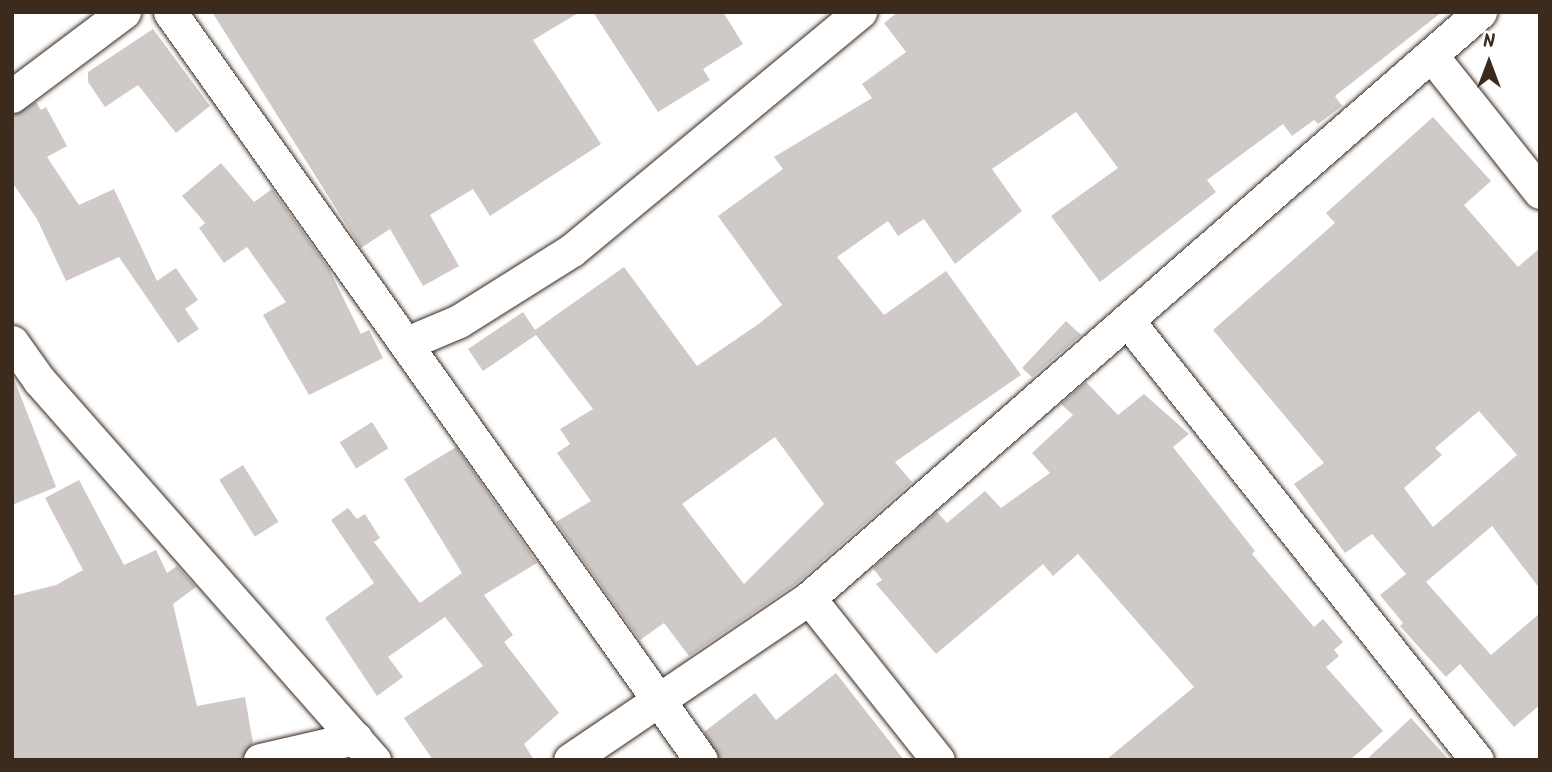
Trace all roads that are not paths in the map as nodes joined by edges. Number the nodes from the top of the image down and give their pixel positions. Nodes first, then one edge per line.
1 (124, 12) edge
2 (170, 12) edge
3 (860, 12) edge
4 (1480, 12) edge
5 (1431, 55) junction
6 (12, 96) edge
7 (1540, 192) edge
8 (1126, 320) junction
9 (12, 342) edge
10 (407, 342) junction
11 (26, 384) edge
12 (809, 598) junction
13 (659, 699) junction
14 (365, 749) edge
15 (260, 760) edge
16 (570, 760) edge
17 (701, 760) edge
18 (938, 760) edge
19 (1477, 760) edge

1 - 6 street
2 - 10 street
3 - 10 street
4 - 5 street
5 - 7 street
5 - 8 street
8 - 12 street
8 - 19 street
9 - 11 street
10 - 13 street
11 - 14 street
12 - 13 street
12 - 18 street
13 - 16 street
13 - 17 street
14 - 15 street

